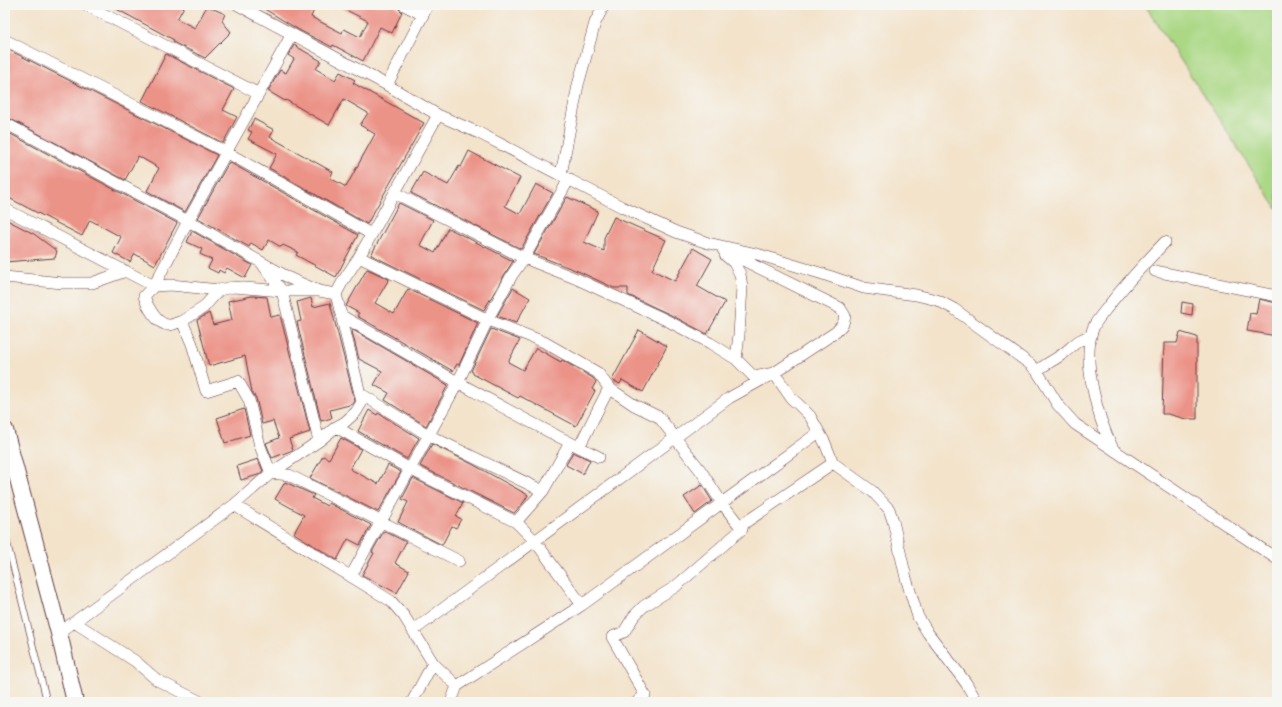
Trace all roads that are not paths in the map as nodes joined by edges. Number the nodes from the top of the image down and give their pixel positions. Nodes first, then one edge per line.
1 (86, 5) edge
2 (238, 5) edge
3 (404, 5) edge
4 (428, 5) edge
5 (604, 5) edge
6 (423, 15) junction
7 (292, 34) junction
8 (5, 40) edge
9 (387, 85) junction
10 (259, 94) junction
11 (438, 115) junction
12 (5, 123) edge
13 (226, 152) junction
14 (564, 177) junction
15 (395, 193) junction
16 (5, 209) edge
17 (188, 221) junction
18 (371, 234) junction
19 (1165, 242) dead end
20 (708, 243) junction
21 (359, 257) junction
22 (524, 258) junction
23 (260, 261) junction
24 (126, 271) junction
25 (1155, 271) dead end
26 (5, 277) edge
27 (154, 286) junction
28 (219, 290) junction
29 (282, 291) junction
30 (319, 291) junction
31 (336, 294) junction
32 (1277, 296) edge
33 (342, 316) junction
34 (488, 320) junction
35 (182, 321) junction
36 (1091, 336) junction
37 (736, 359) junction
38 (1037, 371) junction
39 (774, 373) junction
40 (458, 382) junction
41 (609, 388) junction
42 (361, 394) junction
43 (336, 427) junction
44 (5, 430) edge
45 (819, 432) junction
46 (428, 435) junction
47 (676, 438) junction
48 (319, 441) junction
49 (574, 445) junction
50 (1114, 451) junction
51 (599, 457) dead end
52 (833, 463) junction
53 (410, 469) junction
54 (271, 473) junction
55 (543, 491) junction
56 (722, 503) junction
57 (234, 505) junction
58 (381, 522) junction
59 (516, 522) junction
60 (742, 529) junction
61 (5, 534) edge
62 (535, 541) junction
63 (1277, 559) edge
64 (459, 561) dead end
65 (351, 576) junction
66 (582, 605) junction
67 (74, 622) junction
68 (414, 630) junction
69 (59, 633) junction
70 (433, 663) junction
71 (457, 686) junction
72 (47, 702) edge
73 (75, 702) edge
74 (201, 702) edge
75 (412, 702) edge
76 (451, 702) edge
77 (637, 702) edge
78 (977, 702) edge

1 - 10 street
2 - 7 street
3 - 6 street
4 - 6 street
5 - 14 street
6 - 9 street
7 - 9 street
7 - 10 street
8 - 13 street
9 - 11 street
10 - 13 street
11 - 14 street
11 - 15 street
12 - 17 street
13 - 17 street
13 - 18 street
14 - 20 street
14 - 22 street
15 - 18 street
15 - 22 street
16 - 24 street
17 - 23 street
17 - 27 street
18 - 21 street
19 - 36 street
20 - 37 street
20 - 38 street
20 - 39 street
21 - 31 street
21 - 34 street
22 - 34 street
22 - 37 street
23 - 29 street
23 - 30 street
24 - 26 street
24 - 27 street
25 - 32 street
27 - 28 street
27 - 35 street
28 - 29 street
28 - 35 street
29 - 30 street
29 - 48 street
30 - 31 street
31 - 33 street
33 - 40 street
33 - 42 street
34 - 40 street
34 - 41 street
35 - 54 street
36 - 38 street
36 - 50 street
37 - 39 street
38 - 50 street
39 - 45 street
39 - 47 street
40 - 46 street
40 - 49 street
41 - 47 street
41 - 49 street
42 - 43 street
42 - 46 street
43 - 48 street
43 - 53 street
44 - 69 street
45 - 52 street
45 - 56 street
46 - 53 street
46 - 55 street
47 - 56 street
47 - 62 street
48 - 54 street
49 - 51 street
49 - 55 street
50 - 63 street
52 - 60 street
52 - 78 street
53 - 58 street
53 - 59 street
54 - 57 street
54 - 58 street
55 - 59 street
56 - 60 street
56 - 66 street
57 - 65 street
57 - 67 street
58 - 64 street
58 - 65 street
59 - 62 street
60 - 77 street
61 - 72 lane
62 - 66 street
62 - 68 street
65 - 68 street
66 - 71 street
67 - 69 street
67 - 74 street
68 - 70 street
69 - 73 street
70 - 71 street
70 - 75 street
71 - 76 street

